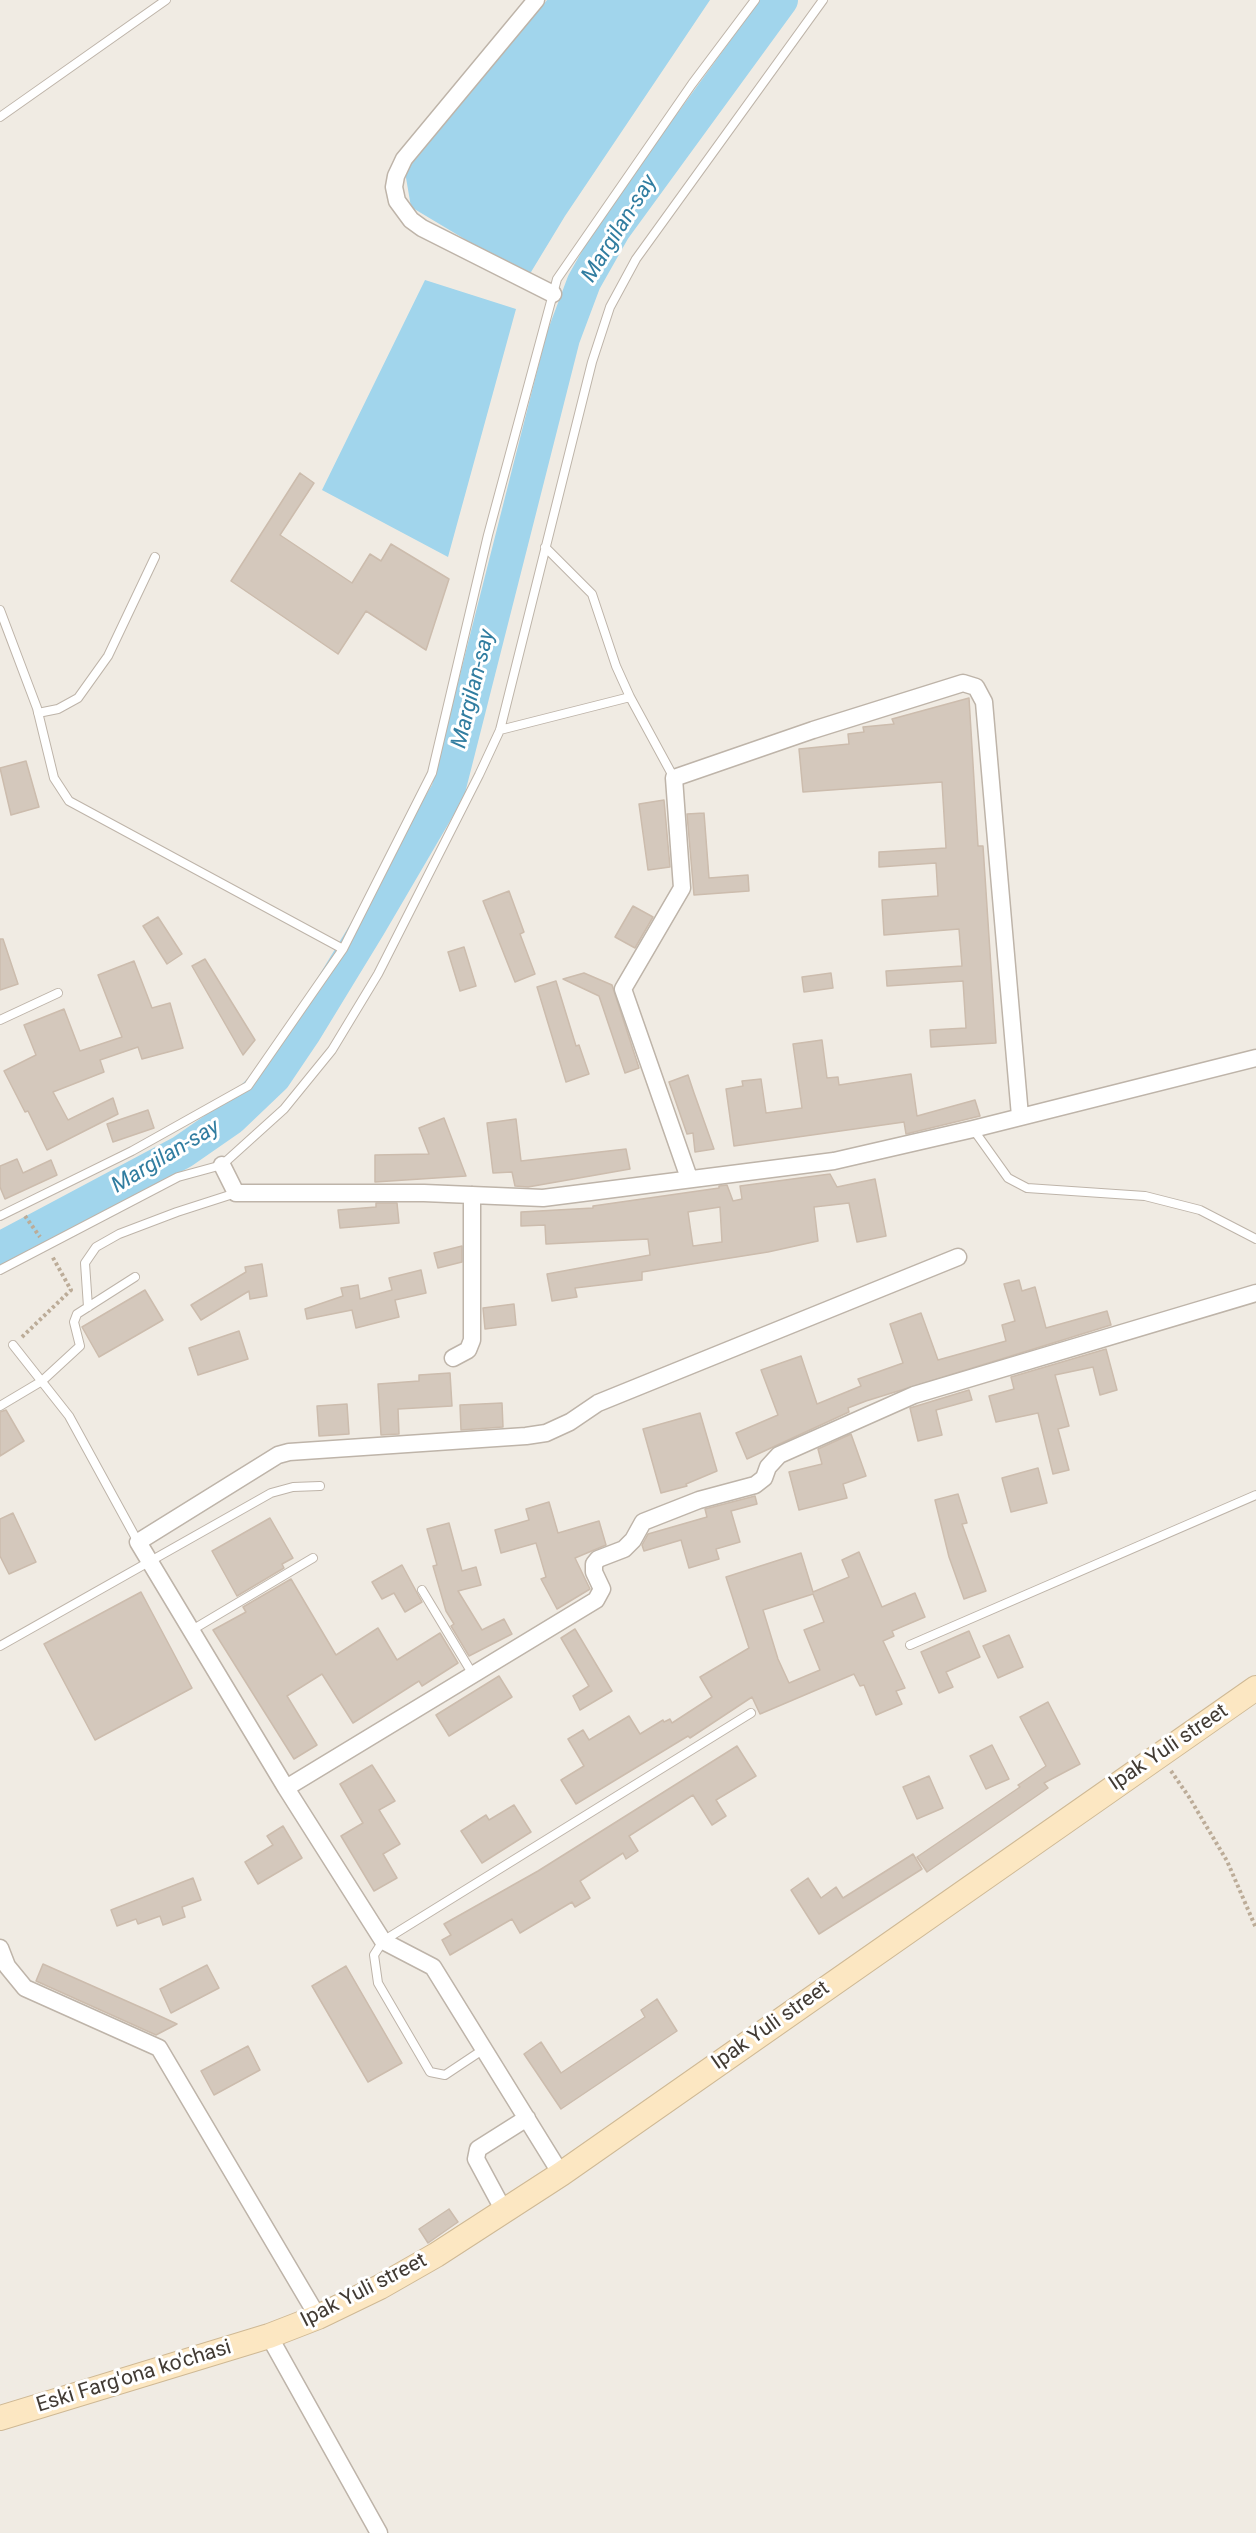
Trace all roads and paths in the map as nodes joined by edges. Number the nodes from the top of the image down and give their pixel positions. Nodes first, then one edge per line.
1 (166, 0) edge
2 (536, 0) edge
3 (755, 0) edge
4 (823, 0) edge
5 (0, 117) edge
6 (552, 294) junction
7 (545, 547) junction
8 (155, 557) dead end
9 (0, 610) edge
10 (630, 697) junction
11 (38, 713) junction
12 (500, 730) junction
13 (674, 778) junction
14 (343, 949) junction
15 (58, 993) dead end
16 (0, 1020) edge
17 (1256, 1058) edge
18 (1020, 1116) junction
19 (973, 1129) junction
20 (222, 1165) junction
21 (689, 1178) junction
22 (236, 1193) junction
23 (472, 1195) junction
24 (18, 1206) junction
25 (0, 1216) edge
26 (1256, 1239) edge
27 (46, 1245) junction
28 (958, 1257) dead end
29 (0, 1270) edge
30 (135, 1277) dead end
31 (1256, 1293) edge
32 (88, 1307) junction
33 (13, 1345) joint
34 (453, 1358) dead end
35 (42, 1381) junction
36 (0, 1406) edge
37 (320, 1486) dead end
38 (1256, 1495) edge
39 (138, 1542) junction
40 (312, 1558) dead end
41 (149, 1562) junction
42 (422, 1590) dead end
43 (192, 1630) junction
44 (910, 1644) dead end
45 (0, 1646) edge
46 (471, 1673) junction
47 (1256, 1688) edge
48 (751, 1713) dead end
49 (1159, 1754) junction
50 (286, 1788) junction
51 (1256, 1928) edge
52 (383, 1941) junction
53 (0, 1948) edge
54 (484, 2049) junction
55 (527, 2118) junction
56 (561, 2174) junction
57 (504, 2211) junction
58 (318, 2317) junction
59 (269, 2336) junction
60 (0, 2418) edge
61 (378, 2533) edge

1 - 5 lane
2 - 6 street
3 - 6 lane
4 - 7 lane
6 - 14 lane
7 - 10 lane
7 - 12 lane
8 - 11 lane
9 - 11 lane
10 - 12 lane
10 - 13 lane
11 - 14 lane
12 - 20 lane
13 - 18 street
13 - 21 street
14 - 24 lane
15 - 16 lane
17 - 18 street
18 - 19 street
19 - 21 street
19 - 26 lane
20 - 22 street
20 - 27 lane
21 - 23 street
22 - 23 street
22 - 32 lane
23 - 34 street
24 - 25 lane
24 - 27 path
27 - 29 lane
27 - 33 path
28 - 39 street
30 - 32 lane
31 - 46 street
32 - 35 lane
33 - 35 lane
35 - 36 lane
35 - 39 lane
37 - 41 lane
38 - 44 lane
39 - 41 street
40 - 43 lane
41 - 43 street
41 - 45 lane
42 - 46 lane
43 - 50 street
46 - 50 street
47 - 49 main road, Ipak Yuli street
48 - 52 lane
49 - 51 path
49 - 56 main road, Ipak Yuli street
50 - 52 street
52 - 54 street
52 - 54 lane
53 - 58 street
54 - 55 street
55 - 56 street
55 - 57 street
56 - 57 main road, Ipak Yuli street
57 - 58 main road, Ipak Yuli street
58 - 59 main road, Ipak Yuli street
59 - 60 main road, Eski Farg'ona ko'chasi
59 - 61 street

